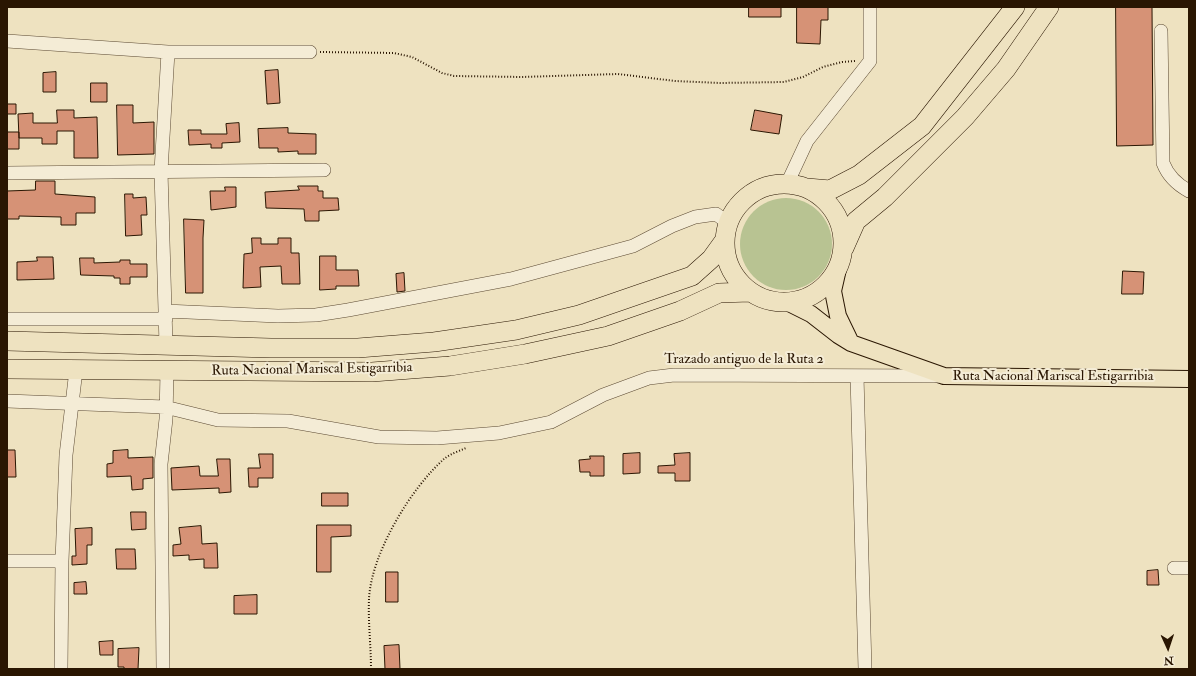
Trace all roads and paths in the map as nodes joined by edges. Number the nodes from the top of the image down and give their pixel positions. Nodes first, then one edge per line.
1 (870, 7) edge
2 (1015, 7) edge
3 (1049, 7) edge
4 (1161, 31) dead end
5 (7, 41) edge
6 (168, 52) junction
7 (310, 52) joint
8 (870, 61) junction
9 (324, 170) dead end
10 (161, 171) junction
11 (7, 173) edge
12 (787, 184) junction
13 (806, 188) junction
14 (1189, 191) edge
15 (728, 223) junction
16 (724, 241) junction
17 (843, 250) junction
18 (838, 269) junction
19 (750, 292) junction
20 (789, 303) junction
21 (165, 315) junction
22 (7, 319) edge
23 (7, 341) edge
24 (851, 343) junction
25 (166, 345) junction
26 (7, 369) edge
27 (76, 370) junction
28 (167, 371) junction
29 (857, 376) junction
30 (944, 376) junction
31 (1189, 379) edge
32 (7, 401) edge
33 (72, 402) junction
34 (165, 406) junction
35 (468, 447) dead end
36 (7, 561) edge
37 (62, 561) junction
38 (1174, 568) dead end
39 (1189, 568) edge
40 (61, 669) edge
41 (163, 669) edge
42 (371, 669) edge
43 (865, 669) edge

1 - 8 street
2 - 13 highway
3 - 17 highway
4 - 14 street
5 - 6 street
6 - 7 street
6 - 10 street
7 - 8 path
8 - 12 street
9 - 10 street
10 - 11 street
10 - 21 street
12 - 13 highway
12 - 15 highway
13 - 17 highway
15 - 16 highway
15 - 21 street
16 - 19 highway
16 - 25 highway, Ruta Nacional Mariscal Estigarribia
17 - 18 highway
18 - 20 highway
18 - 24 main road
19 - 20 highway
19 - 28 highway, Ruta Nacional Mariscal Estigarribia
20 - 24 main road, Ruta Nacional Mariscal Estigarribia
21 - 22 street
21 - 25 street
23 - 25 highway, Ruta Nacional Mariscal Estigarribia
24 - 30 main road, Ruta Nacional Mariscal Estigarribia
26 - 27 highway, Ruta Nacional Mariscal Estigarribia
27 - 28 highway, Ruta Nacional Mariscal Estigarribia
27 - 33 street
28 - 34 street
29 - 30 street, Trazado antiguo de la Ruta 2
29 - 34 street, Trazado antiguo de la Ruta 2
29 - 43 street
30 - 31 main road, Ruta Nacional Mariscal Estigarribia
32 - 33 street, Trazado antiguo de la Ruta 2
33 - 34 street, Trazado antiguo de la Ruta 2
33 - 37 street
34 - 41 street
35 - 42 path
36 - 37 street
37 - 40 street
38 - 39 street

